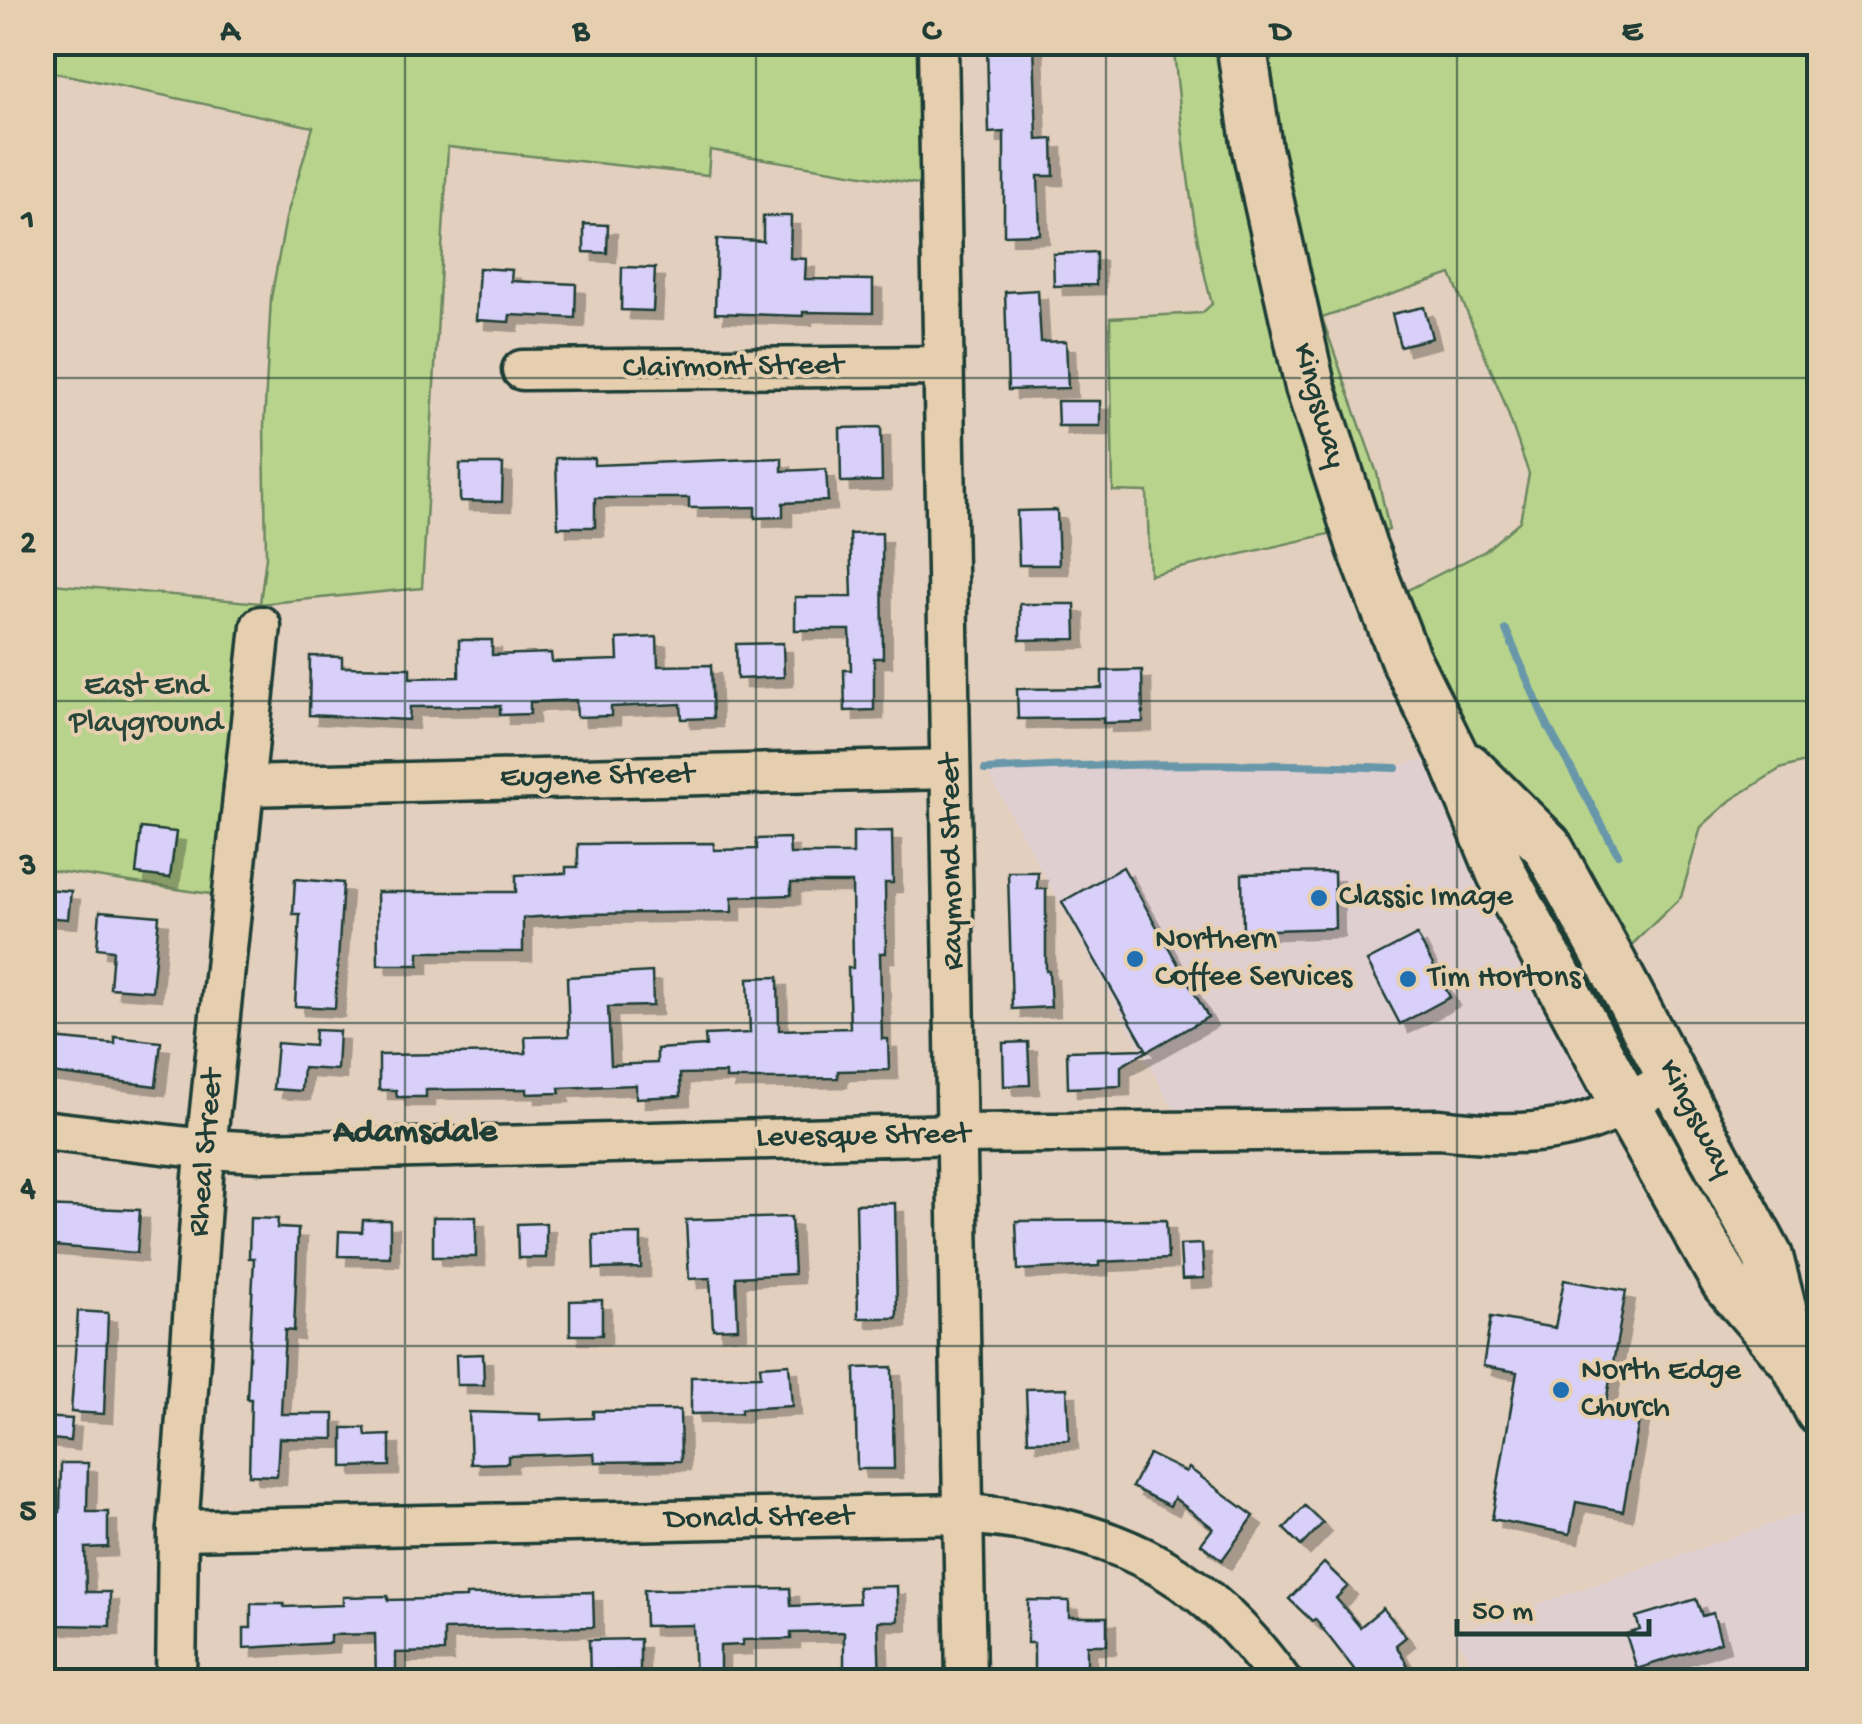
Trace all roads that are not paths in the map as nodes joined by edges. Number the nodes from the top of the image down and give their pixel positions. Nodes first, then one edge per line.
1 (938, 42) edge
2 (1241, 42) edge
3 (944, 366) junction
4 (522, 370) dead end
5 (260, 626) dead end
6 (1452, 753) junction
7 (950, 769) junction
8 (244, 786) junction
9 (1673, 1077) junction
10 (1626, 1105) junction
11 (42, 1130) edge
12 (959, 1134) junction
13 (206, 1149) junction
14 (1795, 1362) junction
15 (1820, 1411) edge
16 (965, 1514) junction
17 (178, 1530) junction
18 (176, 1682) edge
19 (966, 1682) edge
20 (1282, 1682) edge

1 - 3 street, Raymond Street
2 - 6 main road, Kingsway
3 - 4 street, Clairmont Street
3 - 7 street, Raymond Street
5 - 8 street, Rheal Street
6 - 9 main road, Kingsway
6 - 10 main road, Kingsway
7 - 8 street, Eugene Street
7 - 12 street, Raymond Street
8 - 13 street, Rheal Street
9 - 10 street, Levesque Street
9 - 14 main road, Kingsway
10 - 12 street, Levesque Street
10 - 14 main road, Kingsway
11 - 13 street, Levesque Street
12 - 13 street, Levesque Street
12 - 16 street, Raymond Street
13 - 17 street, Rheal Street
14 - 15 main road, Kingsway
16 - 17 street, Donald Street
16 - 19 street, Raymond Street
16 - 20 street, Donald Street
17 - 18 street, Rheal Street

